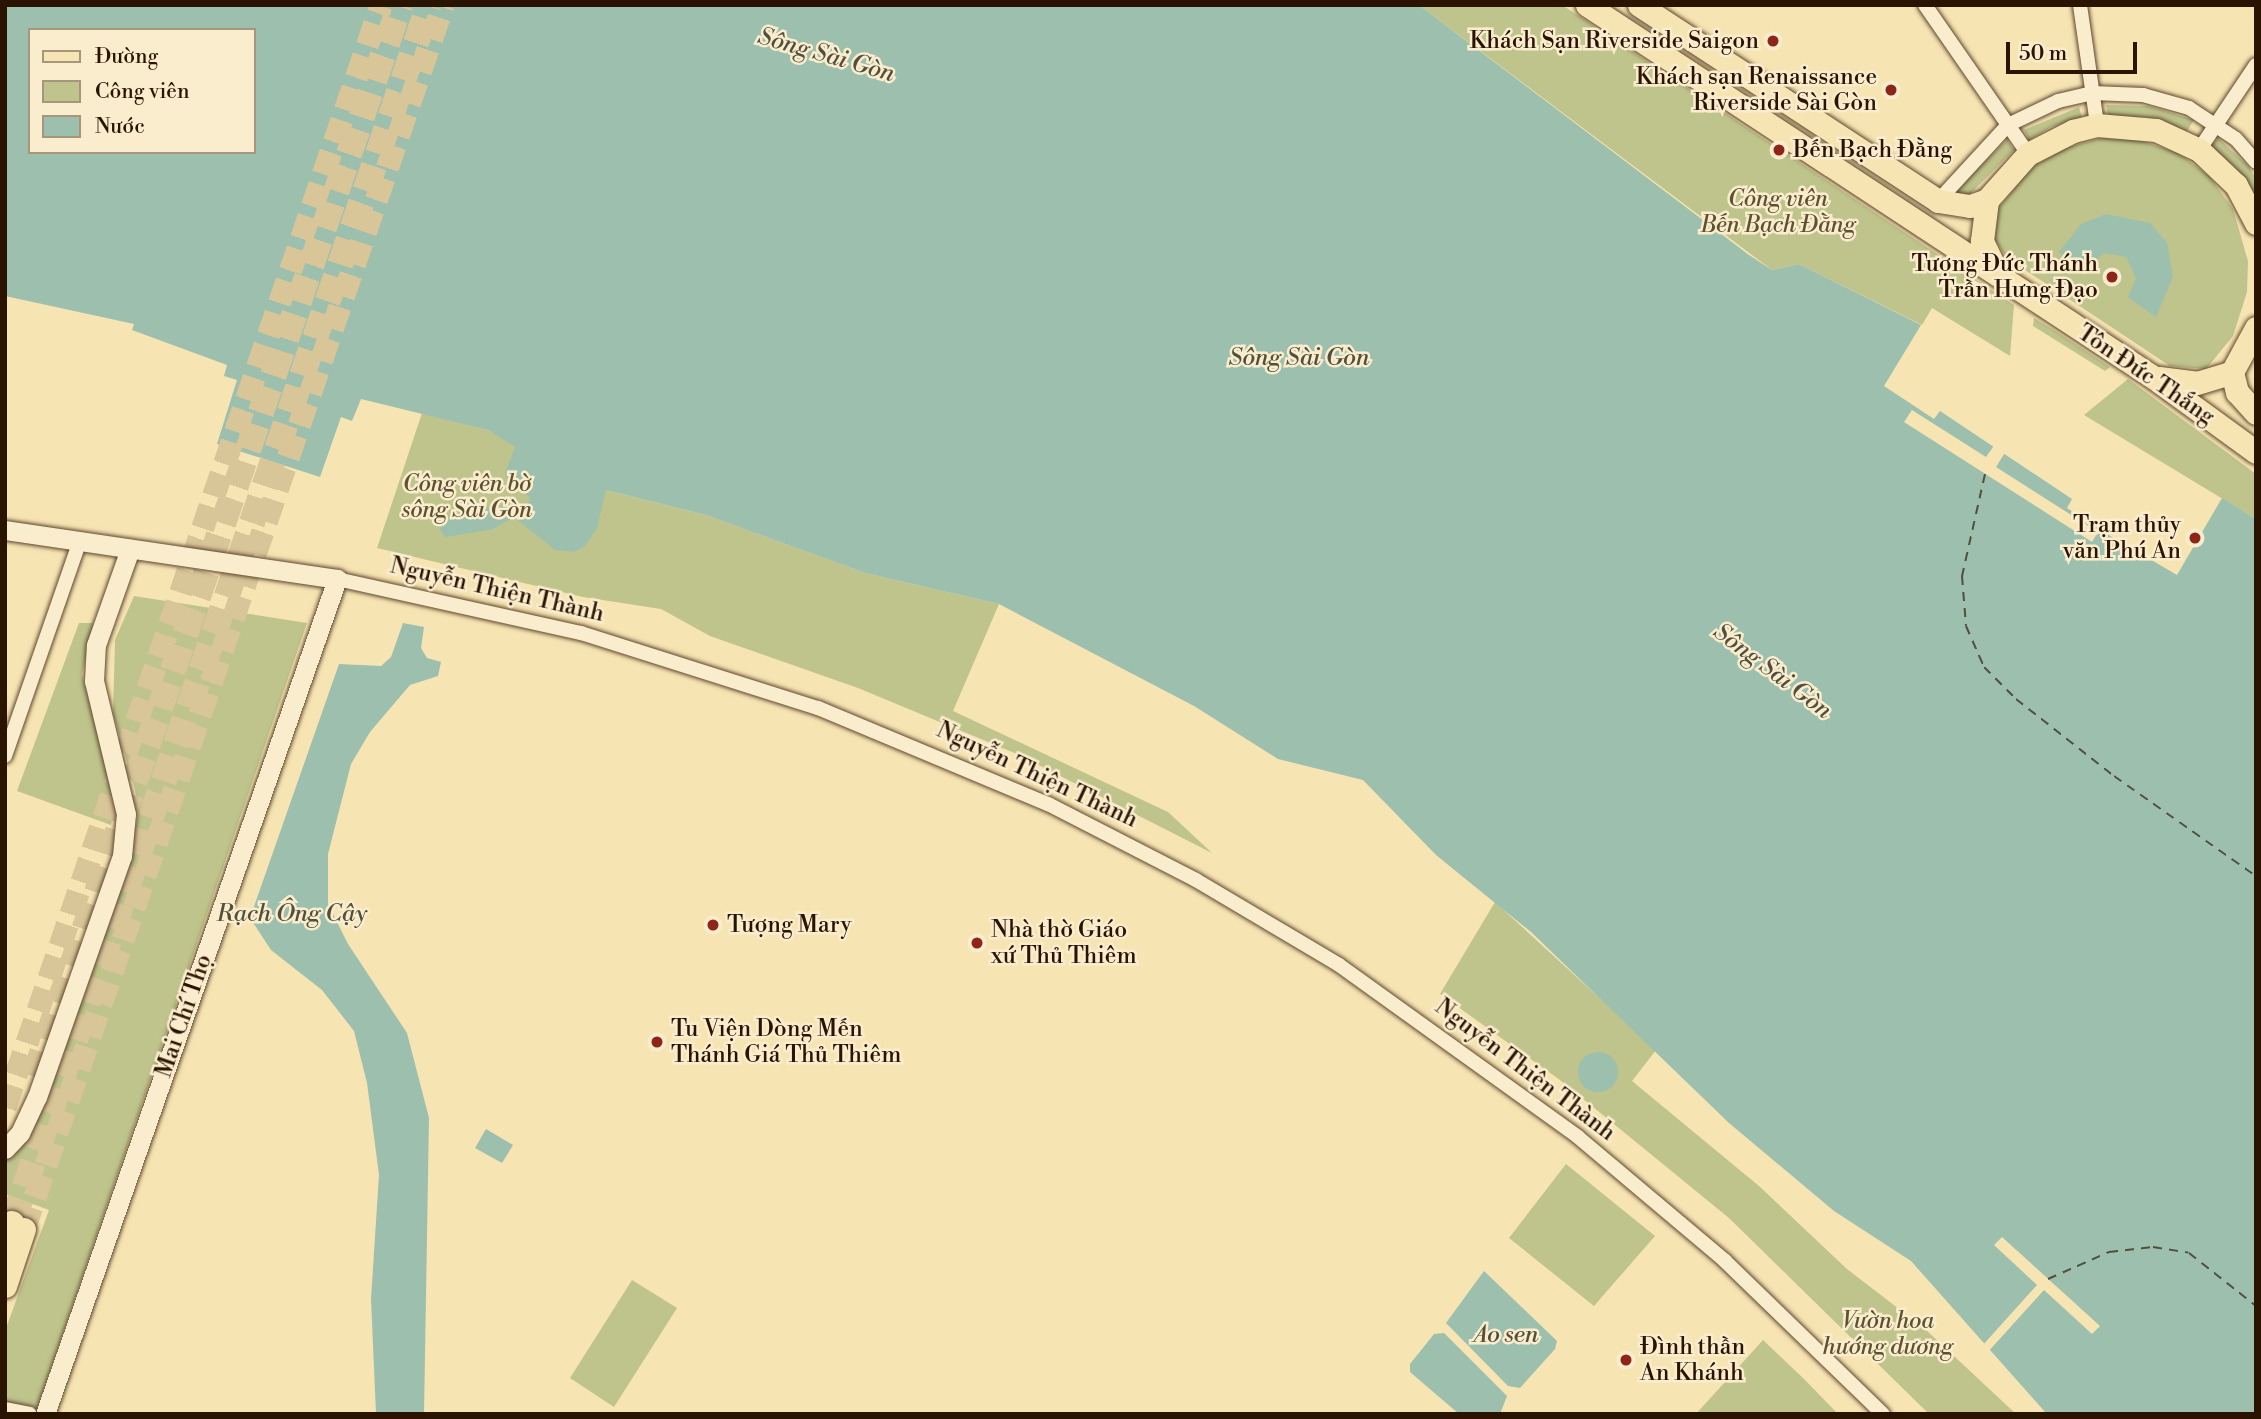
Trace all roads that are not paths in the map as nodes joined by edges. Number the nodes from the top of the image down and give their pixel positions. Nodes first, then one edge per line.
1 (1587, 5) edge
2 (1639, 5) edge
3 (1926, 5) edge
4 (2080, 5) edge
5 (2256, 65) edge
6 (2092, 93) junction
7 (2216, 124) junction
8 (2008, 125) junction
9 (2097, 125) junction
10 (2199, 150) junction
11 (2028, 154) junction
12 (2256, 162) edge
13 (1987, 200) junction
14 (1938, 201) junction
15 (2256, 223) edge
16 (1999, 277) junction
17 (2256, 328) edge
18 (2232, 372) junction
19 (2153, 377) junction
20 (2256, 413) edge
21 (2256, 452) edge
22 (5, 530) edge
23 (80, 541) junction
24 (130, 549) junction
25 (337, 579) junction
26 (5, 756) edge
27 (5, 1149) edge
28 (14, 1233) tunnel mouth
29 (5, 1286) edge
30 (5, 1409) edge
31 (30, 1414) edge
32 (45, 1414) edge
33 (1883, 1414) edge

1 - 16 main road, Tôn Đức Thắng
2 - 14 main road
3 - 8 street
4 - 6 street
5 - 7 street
6 - 7 street
6 - 8 street
6 - 9 street
7 - 10 street
7 - 12 street
8 - 11 street
8 - 14 street
9 - 10 main road
9 - 11 main road
10 - 15 main road
11 - 13 main road
13 - 14 main road
13 - 16 main road
16 - 19 main road, Tôn Đức Thắng
17 - 18 main road
18 - 19 main road
18 - 20 main road, Tôn Đức Thắng
19 - 21 main road, Tôn Đức Thắng
22 - 23 street, Nguyễn Thiện Thành
23 - 24 street, Nguyễn Thiện Thành
23 - 26 street
24 - 25 street, Nguyễn Thiện Thành
24 - 27 street
25 - 32 street, Mai Chí Thọ
25 - 33 street, Nguyễn Thiện Thành
28 - 29 main road
30 - 31 street

